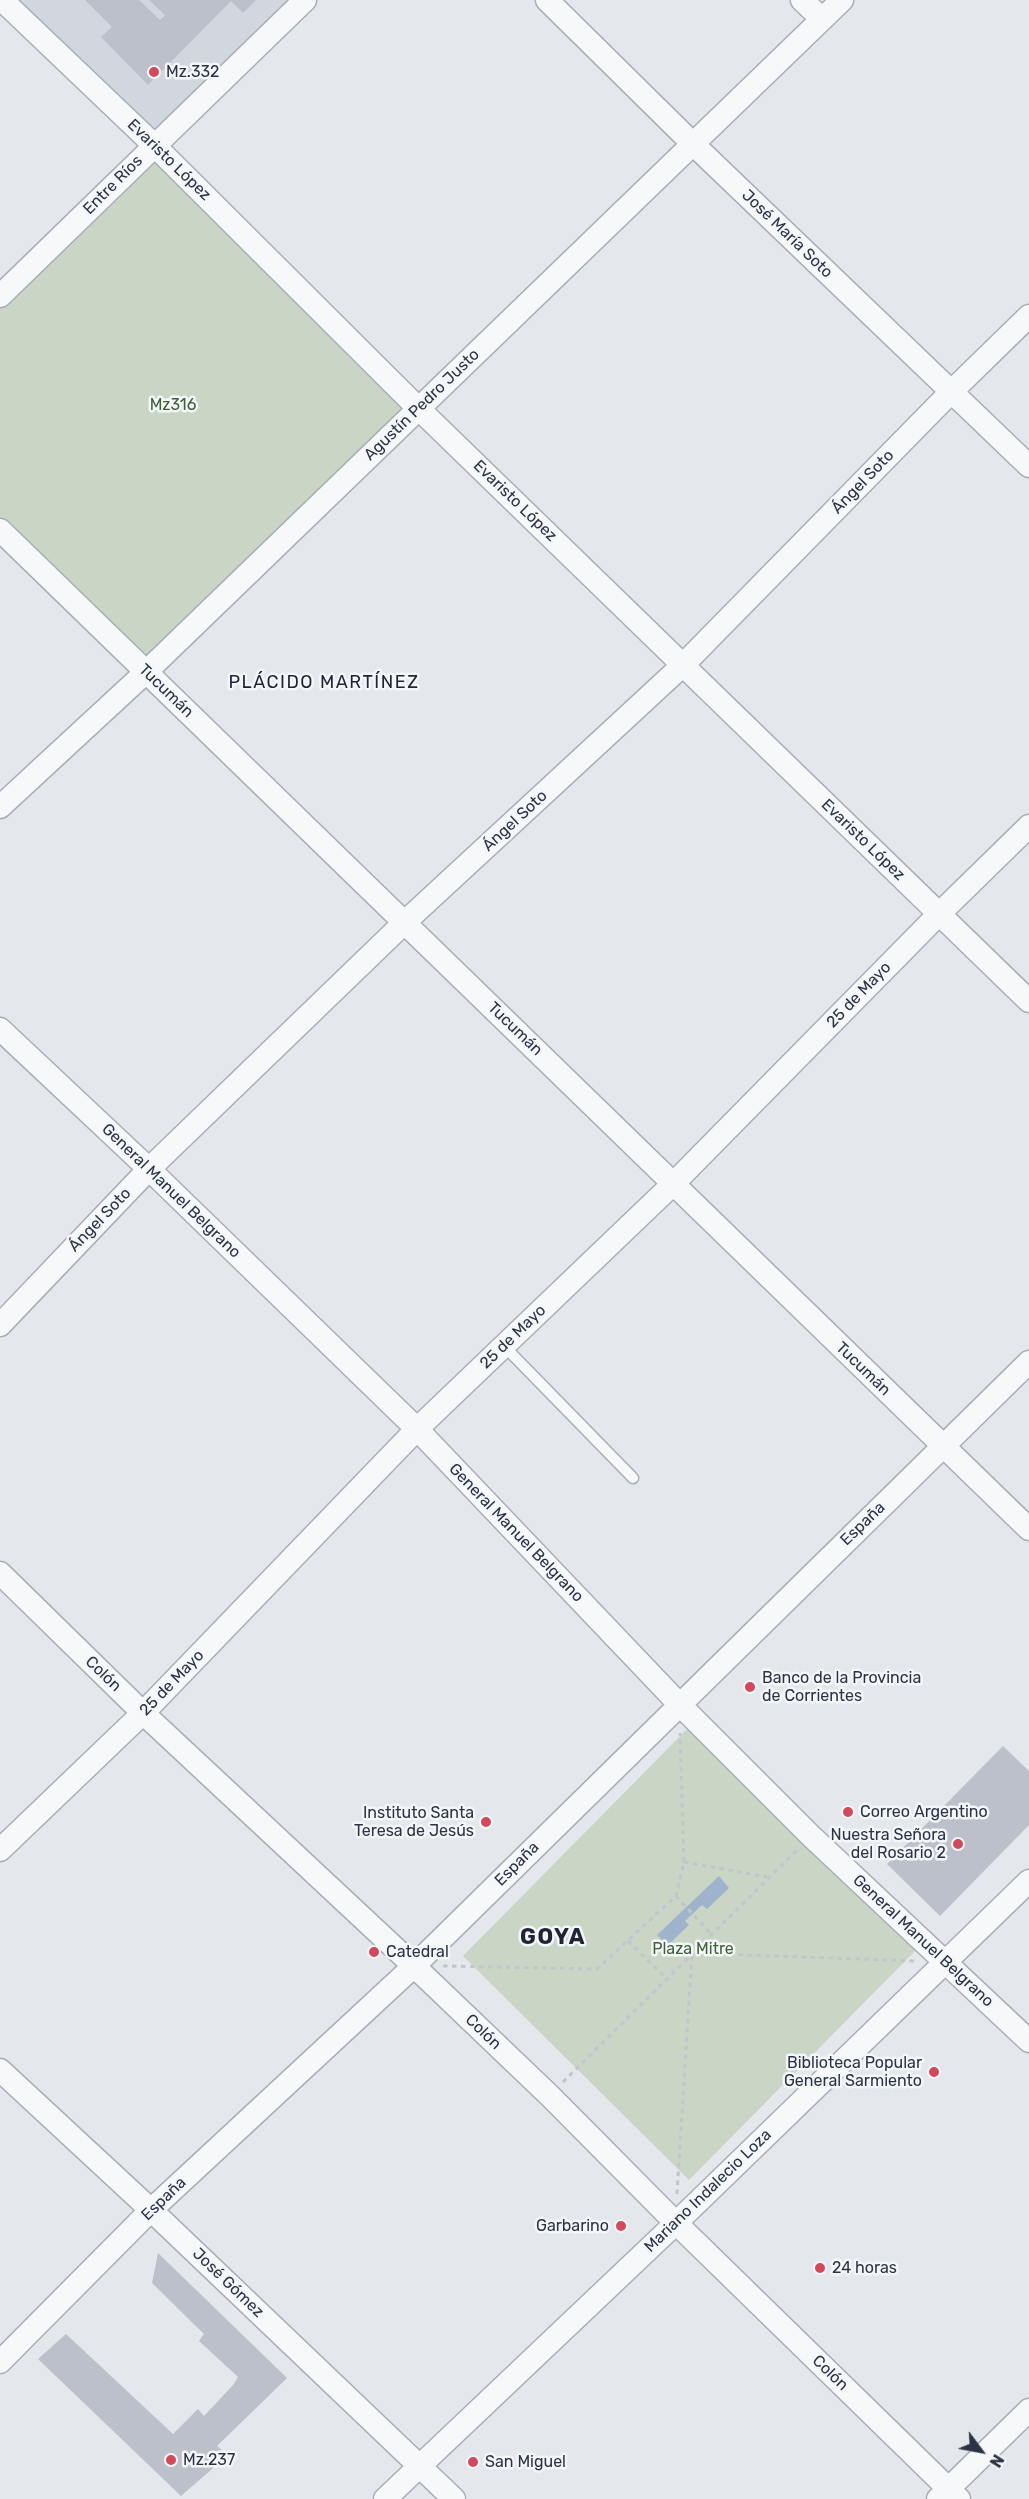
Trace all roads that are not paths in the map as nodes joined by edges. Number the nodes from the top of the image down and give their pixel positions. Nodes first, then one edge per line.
1 (3, 0) edge
2 (305, 0) edge
3 (547, 0) edge
4 (802, 0) edge
5 (842, 0) edge
6 (822, 19) junction
7 (692, 143) junction
8 (154, 145) junction
9 (0, 296) edge
10 (1029, 316) edge
11 (951, 392) junction
12 (418, 408) junction
13 (1029, 466) edge
14 (0, 530) edge
15 (683, 665) junction
16 (146, 672) junction
17 (0, 807) edge
18 (1029, 826) edge
19 (939, 914) junction
20 (405, 922) junction
21 (1029, 1001) edge
22 (0, 1029) edge
23 (149, 1169) junction
24 (674, 1184) junction
25 (0, 1325) edge
26 (504, 1346) junction
27 (1029, 1362) edge
28 (417, 1429) junction
29 (942, 1447) junction
30 (633, 1478) dead end
31 (1029, 1529) edge
32 (0, 1573) edge
33 (679, 1704) junction
34 (143, 1713) junction
35 (0, 1850) edge
36 (1029, 1881) edge
37 (945, 1962) junction
38 (414, 1966) junction
39 (1029, 2041) edge
40 (0, 2070) edge
41 (151, 2210) junction
42 (676, 2223) junction
43 (0, 2362) edge
44 (1029, 2410) edge
45 (420, 2466) junction
46 (948, 2496) edge
47 (385, 2499) edge
48 (454, 2499) edge

1 - 8 street, Evaristo López
2 - 8 street, Entre Ríos
3 - 7 street, José María Soto
4 - 6 street
5 - 6 street, Agustín Pedro Justo
6 - 7 street, Agustín Pedro Justo
7 - 11 street, José María Soto
7 - 12 street, Agustín Pedro Justo
8 - 9 street, Entre Ríos
8 - 12 street, Evaristo López
10 - 11 street, Ángel Soto
11 - 13 street, José María Soto
11 - 15 street, Ángel Soto
12 - 15 street, Evaristo López
12 - 16 street, Agustín Pedro Justo
14 - 16 street, Tucumán
15 - 19 street, Evaristo López
15 - 20 street, Ángel Soto
16 - 17 street, Agustín Pedro Justo
16 - 20 street, Tucumán
18 - 19 street, 25 de Mayo
19 - 21 street, Evaristo López
19 - 24 street, 25 de Mayo
20 - 23 street, Ángel Soto
20 - 24 street, Tucumán
22 - 23 street, General Manuel Belgrano
23 - 25 street, Ángel Soto
23 - 28 street, General Manuel Belgrano
24 - 26 street, 25 de Mayo
24 - 29 street, Tucumán
26 - 28 street, 25 de Mayo
26 - 30 lane
27 - 29 street, España
28 - 33 street, General Manuel Belgrano
28 - 34 street, 25 de Mayo
29 - 31 street, Tucumán
29 - 33 street, España
32 - 34 street, Colón
33 - 37 street, General Manuel Belgrano
33 - 38 street, España
34 - 35 street, 25 de Mayo
34 - 38 street, Colón
36 - 37 street, Mariano Indalecio Loza
37 - 39 street, General Manuel Belgrano
37 - 42 street, Mariano Indalecio Loza
38 - 41 street, España
38 - 42 street, Colón
40 - 41 street, José Gómez
41 - 43 street, España
41 - 45 street, José Gómez
42 - 45 street, Mariano Indalecio Loza
42 - 46 street, Colón
44 - 46 street
45 - 47 street, Mariano Indalecio Loza
45 - 48 street, José Gómez

